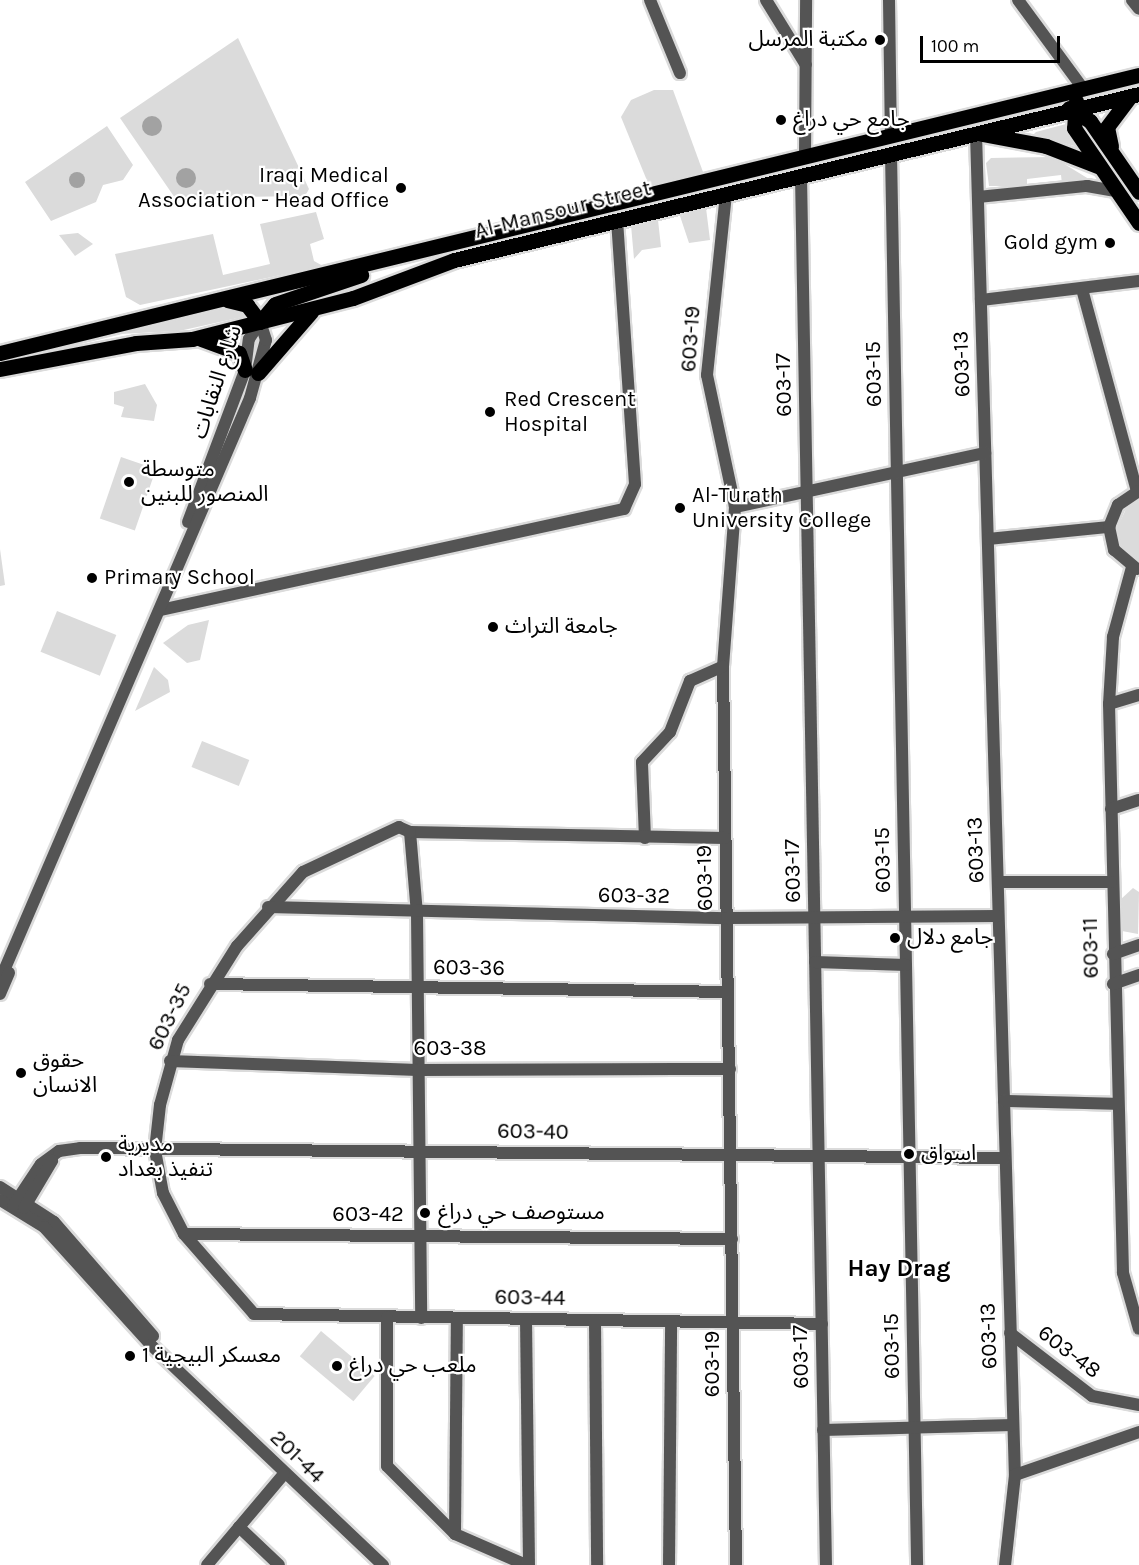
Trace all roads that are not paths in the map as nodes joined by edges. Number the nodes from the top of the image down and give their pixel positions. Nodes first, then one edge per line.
1 (650, 0) edge
2 (766, 0) edge
3 (806, 0) edge
4 (889, 0) edge
5 (1018, 0) edge
6 (1132, 0) edge
7 (1139, 9) edge
8 (807, 66) junction
9 (680, 73) dead end
10 (1139, 75) edge
11 (1084, 90) junction
12 (1135, 95) edge
13 (1047, 99) junction
14 (1073, 110) junction
15 (976, 133) junction
16 (891, 137) junction
17 (891, 154) junction
18 (805, 158) junction
19 (1115, 158) junction
20 (1100, 167) junction
21 (801, 176) junction
22 (1116, 191) junction
23 (1139, 192) edge
24 (726, 194) junction
25 (978, 197) junction
26 (617, 221) junction
27 (1139, 224) edge
28 (417, 253) junction
29 (1139, 282) edge
30 (1082, 288) junction
31 (215, 300) junction
32 (981, 300) junction
33 (320, 307) junction
34 (260, 322) junction
35 (192, 339) junction
36 (0, 353) edge
37 (0, 369) edge
38 (252, 372) junction
39 (985, 453) junction
40 (897, 472) junction
41 (1138, 491) edge
42 (807, 492) junction
43 (735, 507) junction
44 (1109, 527) junction
45 (988, 539) junction
46 (1135, 568) edge
47 (159, 610) junction
48 (723, 666) junction
49 (1139, 695) edge
50 (1109, 704) junction
51 (1139, 800) edge
52 (1111, 809) junction
53 (410, 832) junction
54 (645, 838) junction
55 (725, 838) junction
56 (998, 882) junction
57 (1111, 882) junction
58 (268, 907) junction
59 (417, 914) junction
60 (998, 916) junction
61 (905, 917) junction
62 (727, 918) junction
63 (814, 918) junction
64 (1139, 945) edge
65 (14, 952) junction
66 (1113, 954) junction
67 (815, 962) junction
68 (906, 965) junction
69 (1139, 975) edge
70 (0, 980) edge
71 (210, 984) junction
72 (1113, 984) junction
73 (417, 989) junction
74 (728, 992) junction
75 (0, 994) edge
76 (170, 1061) junction
77 (730, 1069) junction
78 (418, 1070) junction
79 (1004, 1101) junction
80 (1117, 1104) junction
81 (155, 1149) junction
82 (419, 1152) junction
83 (731, 1155) junction
84 (819, 1156) junction
85 (909, 1156) junction
86 (1005, 1158) junction
87 (0, 1187) edge
88 (0, 1200) edge
89 (20, 1204) junction
90 (184, 1234) junction
91 (420, 1236) junction
92 (732, 1239) junction
93 (1135, 1301) edge
94 (241, 1305) joint
95 (387, 1317) junction
96 (421, 1318) junction
97 (457, 1318) junction
98 (526, 1319) junction
99 (595, 1320) junction
100 (671, 1322) junction
101 (734, 1322) junction
102 (822, 1324) junction
103 (1139, 1329) edge
104 (1010, 1333) junction
105 (1139, 1405) edge
106 (1013, 1425) junction
107 (915, 1427) junction
108 (823, 1430) junction
109 (1139, 1432) edge
110 (284, 1474) junction
111 (1015, 1474) junction
112 (239, 1527) junction
113 (455, 1534) junction
114 (207, 1565) edge
115 (279, 1565) edge
116 (382, 1565) edge
117 (527, 1565) edge
118 (597, 1565) edge
119 (669, 1565) edge
120 (736, 1565) edge
121 (826, 1565) edge
122 (917, 1565) edge
123 (1005, 1565) edge

1 - 9 street
2 - 8 street
3 - 8 street
4 - 16 street
5 - 11 street
6 - 7 street
8 - 18 street
10 - 11 main road, Al-Mansour Street
11 - 13 main road, Al-Mansour Street
11 - 14 main road
12 - 14 main road, Al-Mansour Street
12 - 19 main road
13 - 14 main road
13 - 16 main road, Al-Mansour Street
14 - 15 main road, Al-Mansour Street
14 - 19 main road
14 - 20 main road
15 - 17 main road, Al-Mansour Street
15 - 20 main road
15 - 25 street, 603-13
16 - 18 main road, Al-Mansour Street
17 - 21 main road, Al-Mansour Street
17 - 40 street, 603-15
18 - 28 main road, Al-Mansour Street
19 - 23 main road
20 - 22 main road
21 - 24 main road, Al-Mansour Street
21 - 42 street, 603-17
22 - 25 street
22 - 27 main road
24 - 26 main road, Al-Mansour Street
24 - 43 street, 603-19
25 - 32 street, 603-13
26 - 33 main road, Al-Mansour Street
26 - 47 street
28 - 31 main road, Al-Mansour Street
28 - 34 main road
29 - 30 street
30 - 32 street
30 - 41 street
31 - 34 main road
31 - 36 main road, Al-Mansour Street
32 - 39 street, 603-13
33 - 34 main road, Al-Mansour Street
33 - 38 main road
34 - 35 main road, Al-Mansour Street
34 - 38 street, شارع النقابات
35 - 37 main road, Al-Mansour Street
35 - 38 main road
38 - 47 street, شارع النقابات
39 - 40 street
39 - 45 street, 603-13
40 - 42 street
40 - 61 street, 603-15
41 - 44 street
42 - 43 street
42 - 63 street, 603-17
43 - 48 street, 603-19
44 - 45 street
44 - 46 street
45 - 56 street, 603-13
46 - 50 street, 603-11
47 - 65 street, شارع النقابات
48 - 54 street
48 - 55 street, 603-19
49 - 50 street
50 - 52 street, 603-11
51 - 52 street
52 - 57 street, 603-11
53 - 54 street, 603-35
53 - 58 street, 603-35
53 - 59 street
54 - 55 street, 603-35
55 - 62 street, 603-19
56 - 57 street
56 - 60 street, 603-13
57 - 66 street, 603-11
58 - 59 street, 603-32
58 - 71 street, 603-35
59 - 62 street, 603-32
59 - 73 street
60 - 61 street, 603-32
60 - 79 street, 603-13
61 - 63 street, 603-32
61 - 68 street, 603-15
62 - 63 street, 603-32
62 - 74 street, 603-19
63 - 67 street, 603-17
64 - 66 street
65 - 70 street, شارع النقابات
65 - 75 street, شارع النقابات
66 - 72 street, 603-11
67 - 68 street
67 - 84 street, 603-17
68 - 85 street, 603-15
69 - 72 street
71 - 73 street, 603-36
71 - 76 street, 603-35
72 - 80 street, 603-11
73 - 74 street, 603-36
73 - 78 street
74 - 77 street, 603-19
76 - 78 street, 603-38
76 - 81 street, 603-35
77 - 78 street, 603-38
77 - 83 street, 603-19
78 - 82 street
79 - 80 street
79 - 86 street, 603-13
80 - 93 street, 603-11
81 - 82 street, 603-40
81 - 89 street, 603-40
81 - 90 street, 603-35
82 - 83 street, 603-40
82 - 91 street
83 - 84 street, 603-40
83 - 92 street, 603-19
84 - 85 street, 603-40
84 - 102 street, 603-17
85 - 86 street, 603-40
85 - 107 street, 603-15
86 - 104 street, 603-13
87 - 89 street, 201-44
88 - 89 street, 201-44
89 - 110 street, 201-44
90 - 91 street, 603-42
90 - 94 street, 603-35
91 - 92 street, 603-42
91 - 96 street
92 - 101 street, 603-19
93 - 103 street, 603-11
94 - 95 street, 603-44
95 - 96 street, 603-44
95 - 113 street
96 - 97 street, 603-44
97 - 98 street, 603-44
97 - 113 street
98 - 99 street, 603-44
98 - 117 street
99 - 100 street, 603-44
99 - 118 street
100 - 101 street, 603-44
100 - 119 street
101 - 102 street, 603-44
101 - 120 street, 603-19
102 - 108 street, 603-17
104 - 105 street, 603-48
104 - 106 street, 603-13
106 - 107 street
106 - 111 street, 603-13
107 - 108 street
107 - 122 street, 603-15
108 - 121 street, 603-17
109 - 111 street
110 - 112 street
110 - 116 street, 201-44
111 - 123 street, 603-13
112 - 114 street
112 - 115 street
113 - 117 street

